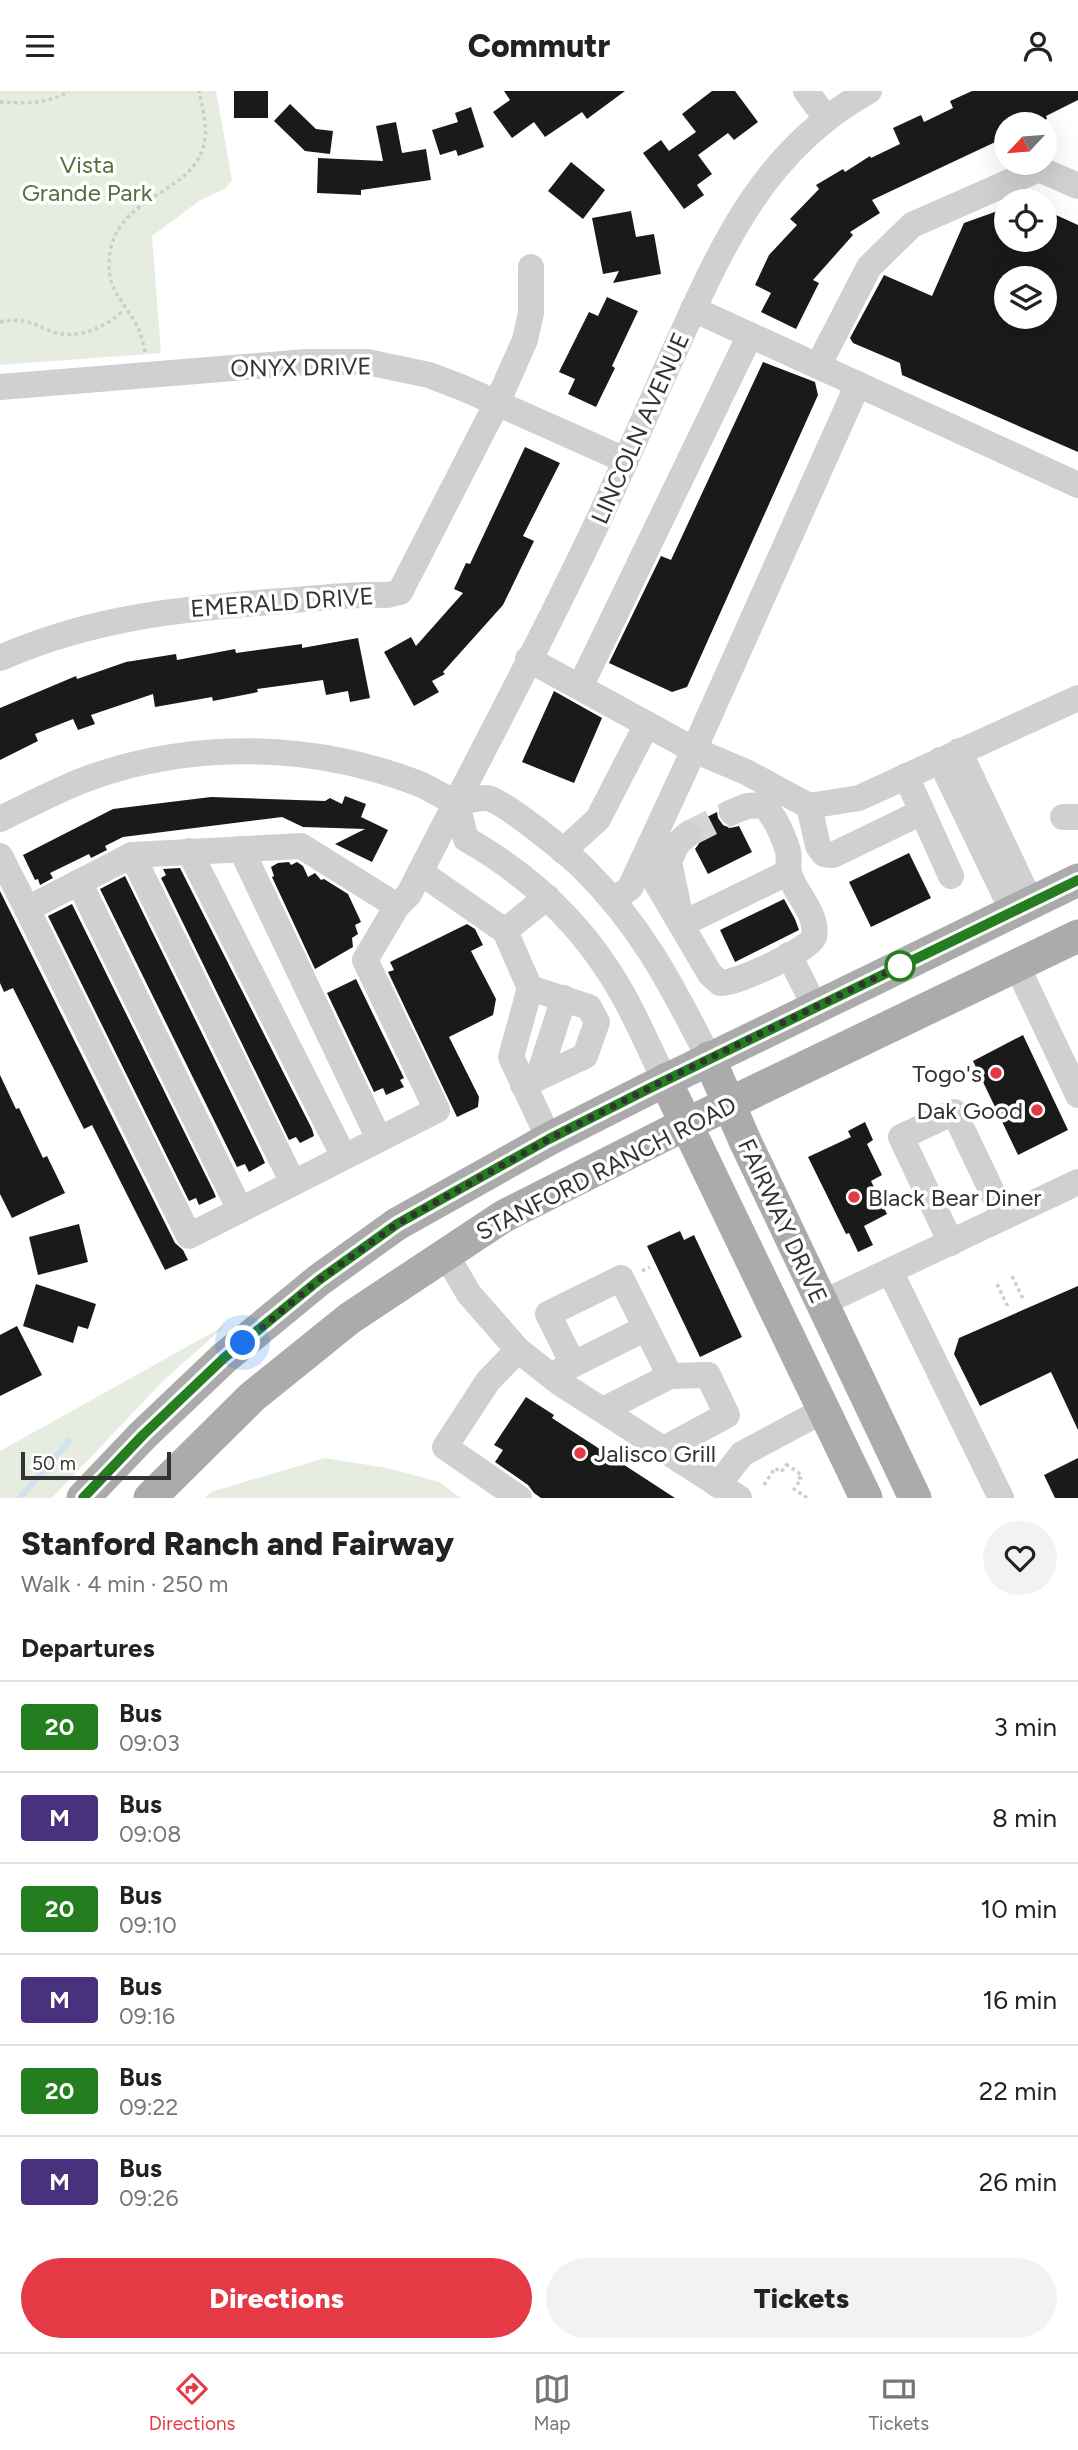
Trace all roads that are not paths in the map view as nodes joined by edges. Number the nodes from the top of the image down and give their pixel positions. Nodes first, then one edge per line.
1 (806, 91) edge
2 (869, 91) edge
3 (826, 118) junction
4 (1078, 186) edge
5 (531, 267) dead end
6 (693, 309) junction
7 (750, 335) junction
8 (818, 366) junction
9 (858, 384) junction
10 (0, 387) edge
11 (497, 403) junction
12 (625, 460) junction
13 (1078, 485) edge
14 (0, 658) edge
15 (528, 659) junction
16 (580, 687) junction
17 (1078, 698) edge
18 (647, 724) junction
19 (694, 750) junction
20 (950, 755) junction
21 (906, 776) junction
22 (456, 801) junction
23 (809, 806) junction
24 (733, 812) tunnel mouth
25 (922, 812) junction
26 (0, 819) edge
27 (688, 834) tunnel mouth
28 (241, 849) junction
29 (189, 851) junction
30 (563, 851) junction
31 (132, 855) junction
32 (0, 856) edge
33 (643, 860) junction
34 (420, 872) junction
35 (789, 872) junction
36 (951, 876) dead end
37 (1078, 880) edge
38 (79, 882) junction
39 (547, 897) junction
40 (613, 900) junction
41 (397, 907) junction
42 (1022, 908) junction
43 (27, 909) junction
44 (682, 924) junction
45 (505, 931) junction
46 (1078, 936) edge
47 (789, 955) junction
48 (1017, 966) junction
49 (530, 988) junction
50 (564, 998) junction
51 (815, 1007) junction
52 (709, 1058) junction
53 (665, 1080) junction
54 (531, 1081) junction
55 (1078, 1095) edge
56 (729, 1105) junction
57 (686, 1125) junction
58 (379, 1139) junction
59 (549, 1139) junction
60 (344, 1157) junction
61 (1078, 1182) edge
62 (293, 1183) junction
63 (240, 1210) junction
64 (1004, 1217) junction
65 (951, 1243) junction
66 (445, 1253) junction
67 (890, 1271) junction
68 (822, 1303) junction
69 (646, 1328) junction
70 (518, 1350) junction
71 (561, 1370) junction
72 (670, 1376) junction
73 (603, 1410) junction
74 (824, 1410) junction
75 (664, 1449) junction
76 (729, 1491) edge
77 (83, 1498) edge
78 (150, 1498) edge
79 (519, 1498) edge
80 (866, 1498) edge
81 (915, 1498) edge
82 (1001, 1498) edge

1 - 3 street
2 - 3 street, LINCOLN AVENUE
3 - 6 street, LINCOLN AVENUE
4 - 8 street
5 - 11 street
6 - 7 street
6 - 12 street, LINCOLN AVENUE
7 - 8 street
7 - 16 street
8 - 9 street
9 - 13 street
9 - 19 street
10 - 11 street, ONYX DRIVE
11 - 12 street, ONYX DRIVE
11 - 14 street, EMERALD DRIVE
12 - 15 street, LINCOLN AVENUE
15 - 16 street
15 - 22 street, LINCOLN AVENUE
16 - 18 street
17 - 20 street
18 - 19 street
18 - 30 street
19 - 23 street
19 - 33 street
20 - 21 street
20 - 42 street
21 - 23 street
21 - 25 street
22 - 26 street, FAIRWAY DRIVE
22 - 30 street, FAIRWAY DRIVE
22 - 34 street, LINCOLN AVENUE
22 - 39 street, FAIRWAY DRIVE
23 - 25 street
24 - 35 street
25 - 36 street
27 - 44 street
28 - 29 street
28 - 41 street
28 - 58 street
29 - 31 street
29 - 60 street
30 - 40 street, FAIRWAY DRIVE
31 - 38 street
31 - 62 street
32 - 43 street
33 - 40 street
33 - 44 street
34 - 41 street, LINCOLN AVENUE
34 - 45 street
35 - 44 street
35 - 47 street
37 - 42 main road, STANFORD RANCH ROAD
38 - 43 street
38 - 63 street
39 - 45 street
39 - 53 street, FAIRWAY DRIVE
40 - 52 street, FAIRWAY DRIVE
41 - 58 street, LINCOLN AVENUE
42 - 51 main road, STANFORD RANCH ROAD
43 - 63 street
44 - 47 street
45 - 49 street
46 - 48 main road, STANFORD RANCH ROAD
47 - 51 street
48 - 55 street
48 - 56 main road, STANFORD RANCH ROAD
49 - 50 street
49 - 54 street
50 - 54 street
50 - 54 street
51 - 52 main road, STANFORD RANCH ROAD
52 - 53 main road, STANFORD RANCH ROAD
52 - 56 main road, FAIRWAY DRIVE
53 - 57 main road, FAIRWAY DRIVE
53 - 59 main road, STANFORD RANCH ROAD
54 - 59 street
56 - 57 main road, STANFORD RANCH ROAD
56 - 68 main road, FAIRWAY DRIVE
57 - 66 main road, STANFORD RANCH ROAD
57 - 74 main road, FAIRWAY DRIVE
58 - 60 street
59 - 77 main road, STANFORD RANCH ROAD
60 - 62 street
61 - 64 street
62 - 63 street
64 - 65 street
64 - 65 street
65 - 67 street
66 - 70 street
66 - 78 main road, STANFORD RANCH ROAD
67 - 68 street
67 - 82 street
68 - 81 main road, FAIRWAY DRIVE
69 - 71 street
69 - 71 street
69 - 72 street
70 - 71 street
70 - 79 street
71 - 73 street
72 - 73 street
72 - 75 street
73 - 75 street
74 - 76 street
74 - 80 main road, FAIRWAY DRIVE
75 - 76 street

